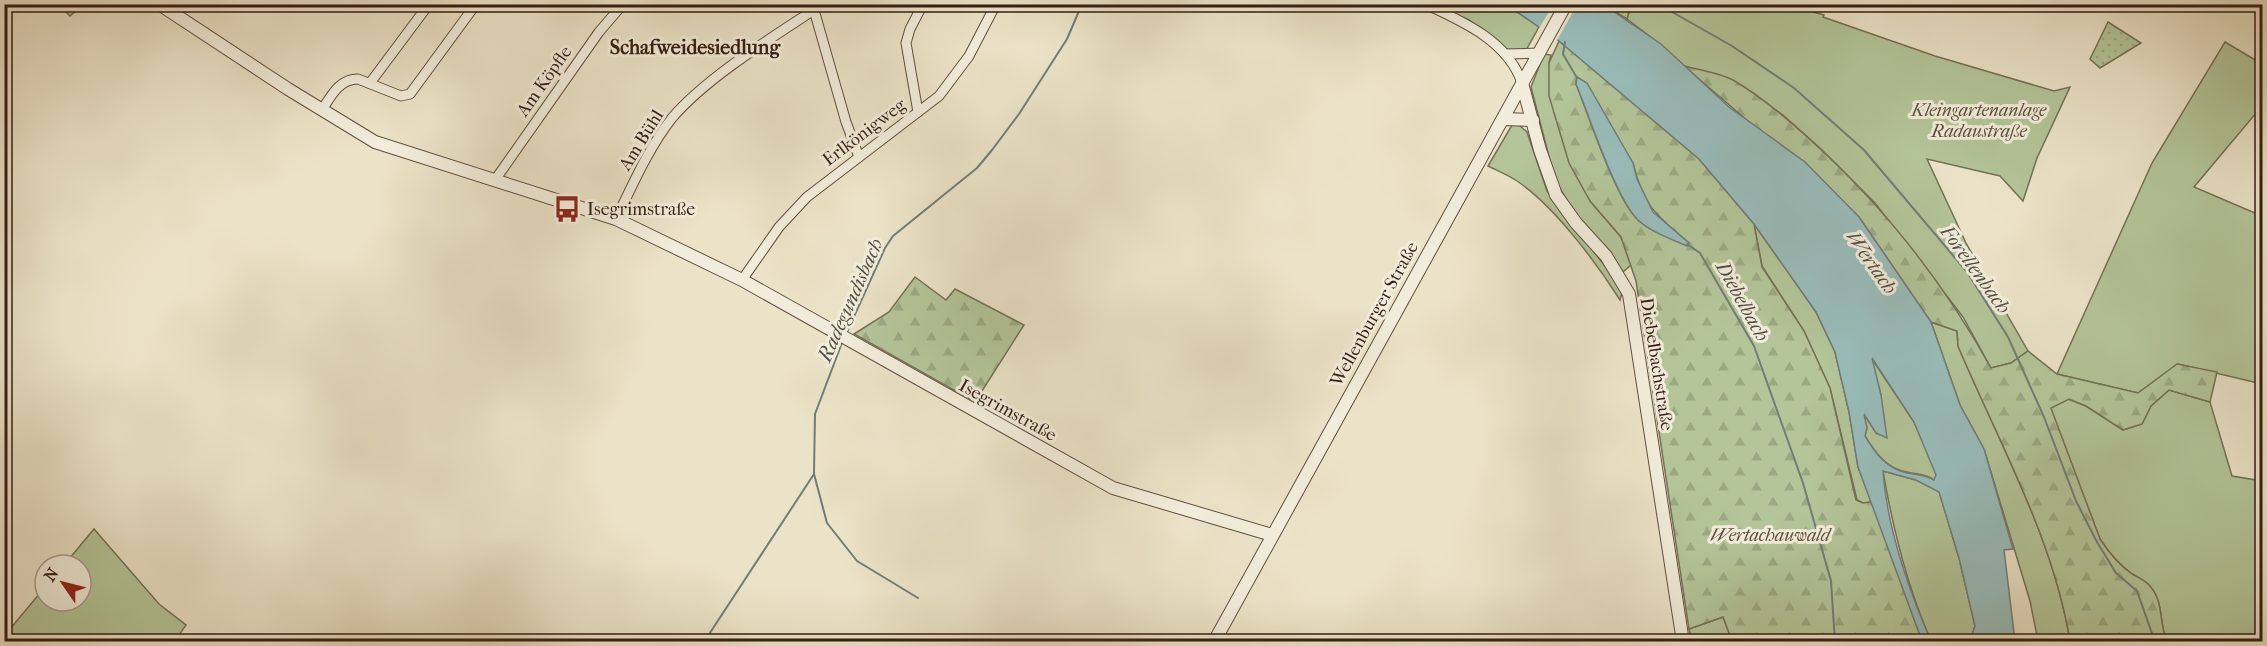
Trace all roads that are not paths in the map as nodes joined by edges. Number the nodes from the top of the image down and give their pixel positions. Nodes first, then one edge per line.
1 (159, 4) edge
2 (429, 4) edge
3 (476, 4) edge
4 (623, 4) edge
5 (823, 4) edge
6 (923, 4) edge
7 (996, 4) edge
8 (1425, 4) edge
9 (1566, 4) edge
10 (814, 10) junction
11 (1539, 52) junction
12 (1505, 54) junction
13 (370, 83) junction
14 (1522, 83) junction
15 (322, 110) junction
16 (918, 112) junction
17 (1503, 119) junction
18 (1533, 120) junction
19 (859, 157) junction
20 (495, 180) junction
21 (616, 219) junction
22 (742, 280) junction
23 (1272, 535) junction
24 (1214, 642) edge
25 (1683, 642) edge

1 - 15 street, Isegrimstraße
2 - 13 street
3 - 13 street
4 - 20 street, Am Köpfle
5 - 10 street, Am Bühl
6 - 16 street
7 - 16 street, Erlkönigweg
8 - 12 street
9 - 11 street, Wellenburger Straße
10 - 19 street
10 - 21 street, Am Bühl
11 - 12 street
11 - 14 street, Wellenburger Straße
12 - 14 street
13 - 15 street
14 - 17 street, Wellenburger Straße
14 - 18 street, Diebelbachstraße
15 - 20 street, Isegrimstraße
16 - 19 street, Erlkönigweg
17 - 18 street
17 - 23 street, Wellenburger Straße
18 - 25 street, Diebelbachstraße
19 - 22 street, Erlkönigweg
20 - 21 street, Isegrimstraße
21 - 22 street, Isegrimstraße
22 - 23 street, Isegrimstraße
23 - 24 street, Wellenburger Straße

